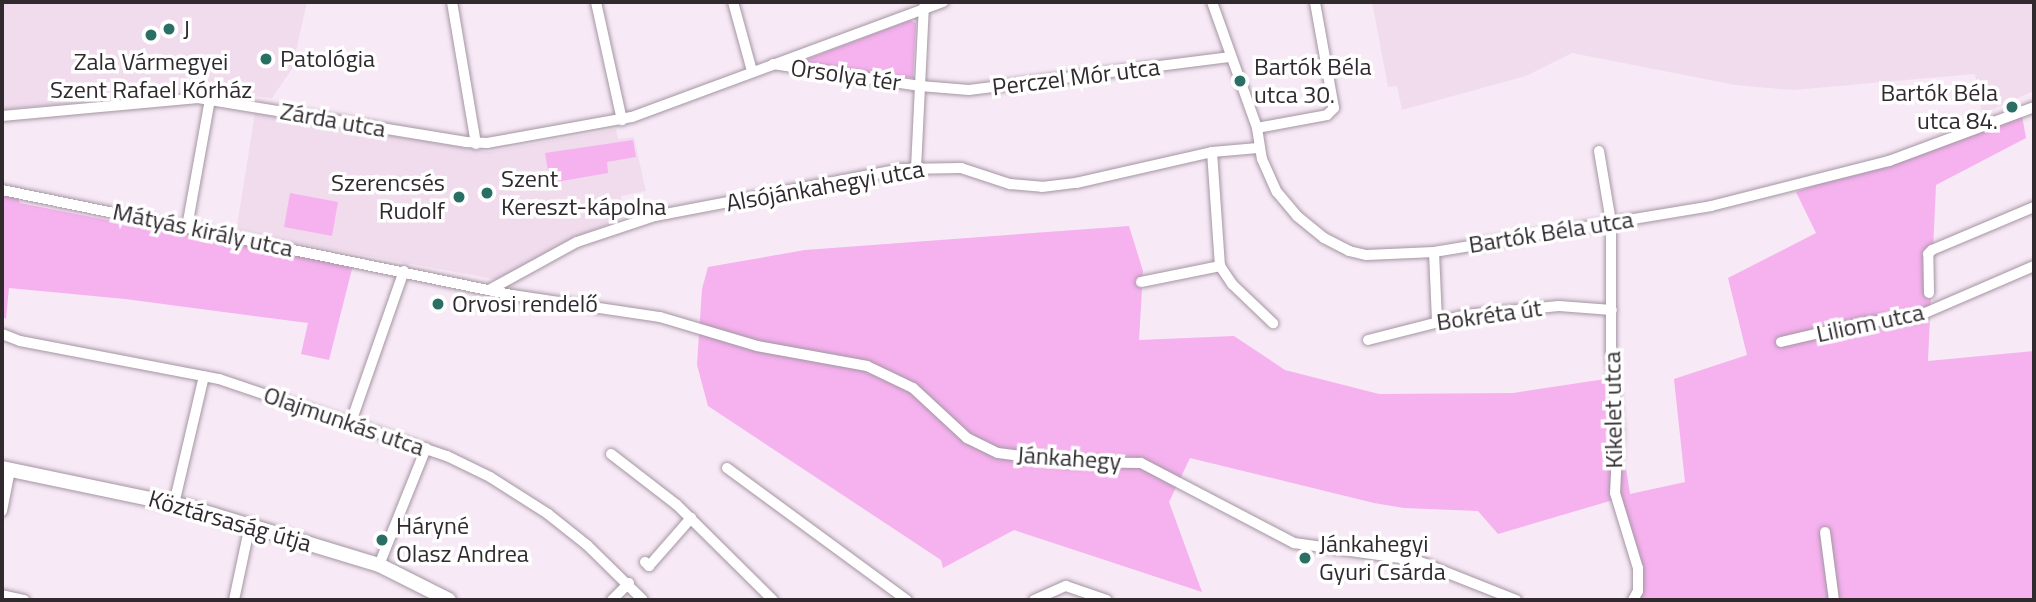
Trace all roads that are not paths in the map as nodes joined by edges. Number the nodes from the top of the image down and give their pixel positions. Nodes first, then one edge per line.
1 (452, 2) edge
2 (596, 2) edge
3 (733, 2) edge
4 (943, 2) edge
5 (1212, 2) edge
6 (1315, 2) edge
7 (924, 7) junction
8 (1231, 57) junction
9 (772, 64) junction
10 (751, 71) junction
11 (920, 86) junction
12 (210, 99) junction
13 (2034, 107) edge
14 (2, 116) edge
15 (622, 120) junction
16 (1257, 128) junction
17 (476, 144) junction
18 (1258, 148) junction
19 (1599, 151) dead end
20 (1212, 152) junction
21 (916, 168) junction
22 (2, 190) edge
23 (2034, 207) edge
24 (1611, 222) junction
25 (187, 227) junction
26 (1434, 251) junction
27 (1220, 266) junction
28 (2034, 266) edge
29 (404, 271) junction
30 (1141, 282) dead end
31 (491, 289) junction
32 (1929, 293) dead end
33 (1612, 310) junction
34 (1437, 321) junction
35 (1273, 323) dead end
36 (2, 334) edge
37 (1368, 340) dead end
38 (1781, 342) dead end
39 (204, 376) junction
40 (351, 422) junction
41 (426, 448) junction
42 (611, 454) dead end
43 (727, 468) dead end
44 (6, 469) edge
45 (174, 504) junction
46 (2, 511) edge
47 (691, 518) junction
48 (250, 525) junction
49 (1825, 532) dead end
50 (645, 562) dead end
51 (379, 565) junction
52 (629, 583) junction
53 (2, 595) edge
54 (1637, 599) edge
55 (24, 600) edge
56 (234, 600) edge
57 (449, 600) edge
58 (612, 600) edge
59 (643, 600) edge
60 (773, 600) edge
61 (907, 600) edge
62 (1034, 600) edge
63 (1107, 600) edge
64 (1516, 600) edge
65 (1834, 600) edge

1 - 17 street
2 - 15 street
3 - 10 street
4 - 7 street
5 - 8 street, Bartók Béla utca
6 - 16 street
7 - 9 street, Orsolya tér
7 - 11 street, Orsolya tér
8 - 11 street, Perczel Mór utca
8 - 16 street, Bartók Béla utca
9 - 10 street, Orsolya tér
9 - 11 street, Orsolya tér
10 - 15 street, Orsolya tér
11 - 21 street, Orsolya tér
12 - 14 street, Zárda utca
12 - 17 street, Zárda utca
12 - 25 street
13 - 24 street, Bartók Béla utca
15 - 17 street, Zárda utca
16 - 18 street, Bartók Béla utca
18 - 20 street, Alsójánkahegyi utca
18 - 26 street, Bartók Béla utca
19 - 24 street, Kikelet utca
20 - 21 street, Alsójánkahegyi utca
20 - 27 street
21 - 31 street, Alsójánkahegyi utca
22 - 25 street, Mátyás király utca
23 - 32 street
24 - 26 street, Bartók Béla utca
24 - 33 street, Kikelet utca
25 - 29 street, Mátyás király utca
26 - 34 street
27 - 30 street
27 - 35 street
28 - 38 street, Liliom utca
29 - 31 street, Mátyás király utca
29 - 40 street
31 - 64 street, Jánkahegy
33 - 34 street, Bokréta út
33 - 54 street, Kikelet utca
34 - 37 street, Bokréta út
36 - 39 street, Olajmunkás utca
39 - 40 street, Olajmunkás utca
39 - 45 street
40 - 41 street, Olajmunkás utca
41 - 51 street
41 - 52 street, Olajmunkás utca
42 - 47 street
43 - 61 street
44 - 45 street, Köztársaság útja
44 - 46 street
45 - 48 street, Köztársaság útja
47 - 50 street
47 - 60 street
48 - 51 street, Köztársaság útja
48 - 56 street
49 - 65 street
51 - 57 street, Köztársaság útja
52 - 58 street
52 - 59 street, Olajmunkás utca
53 - 55 street
62 - 63 street

